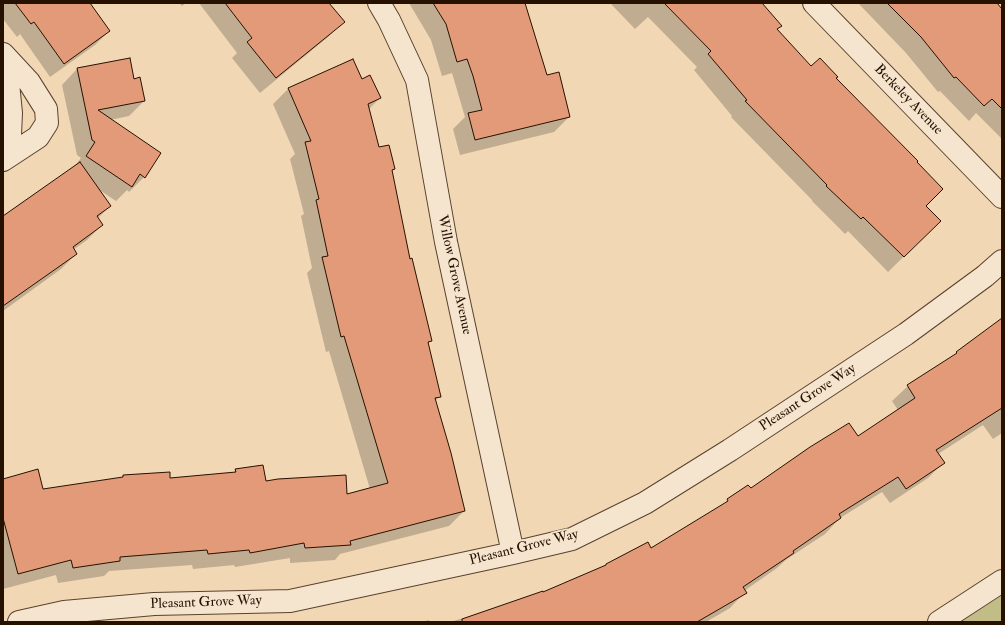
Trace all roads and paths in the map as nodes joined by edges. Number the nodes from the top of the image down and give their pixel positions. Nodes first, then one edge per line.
1 (379, 3) edge
2 (814, 3) edge
3 (3, 54) edge
4 (3, 68) edge
5 (3, 160) edge
6 (1002, 197) edge
7 (1002, 261) edge
8 (513, 553) junction
9 (1002, 581) edge
10 (18, 622) edge
11 (939, 622) edge

1 - 8 street, Willow Grove Avenue
2 - 6 street, Berkeley Avenue
3 - 5 street
4 - 5 street
7 - 8 street, Pleasant Grove Way
8 - 10 street, Pleasant Grove Way
9 - 11 street

